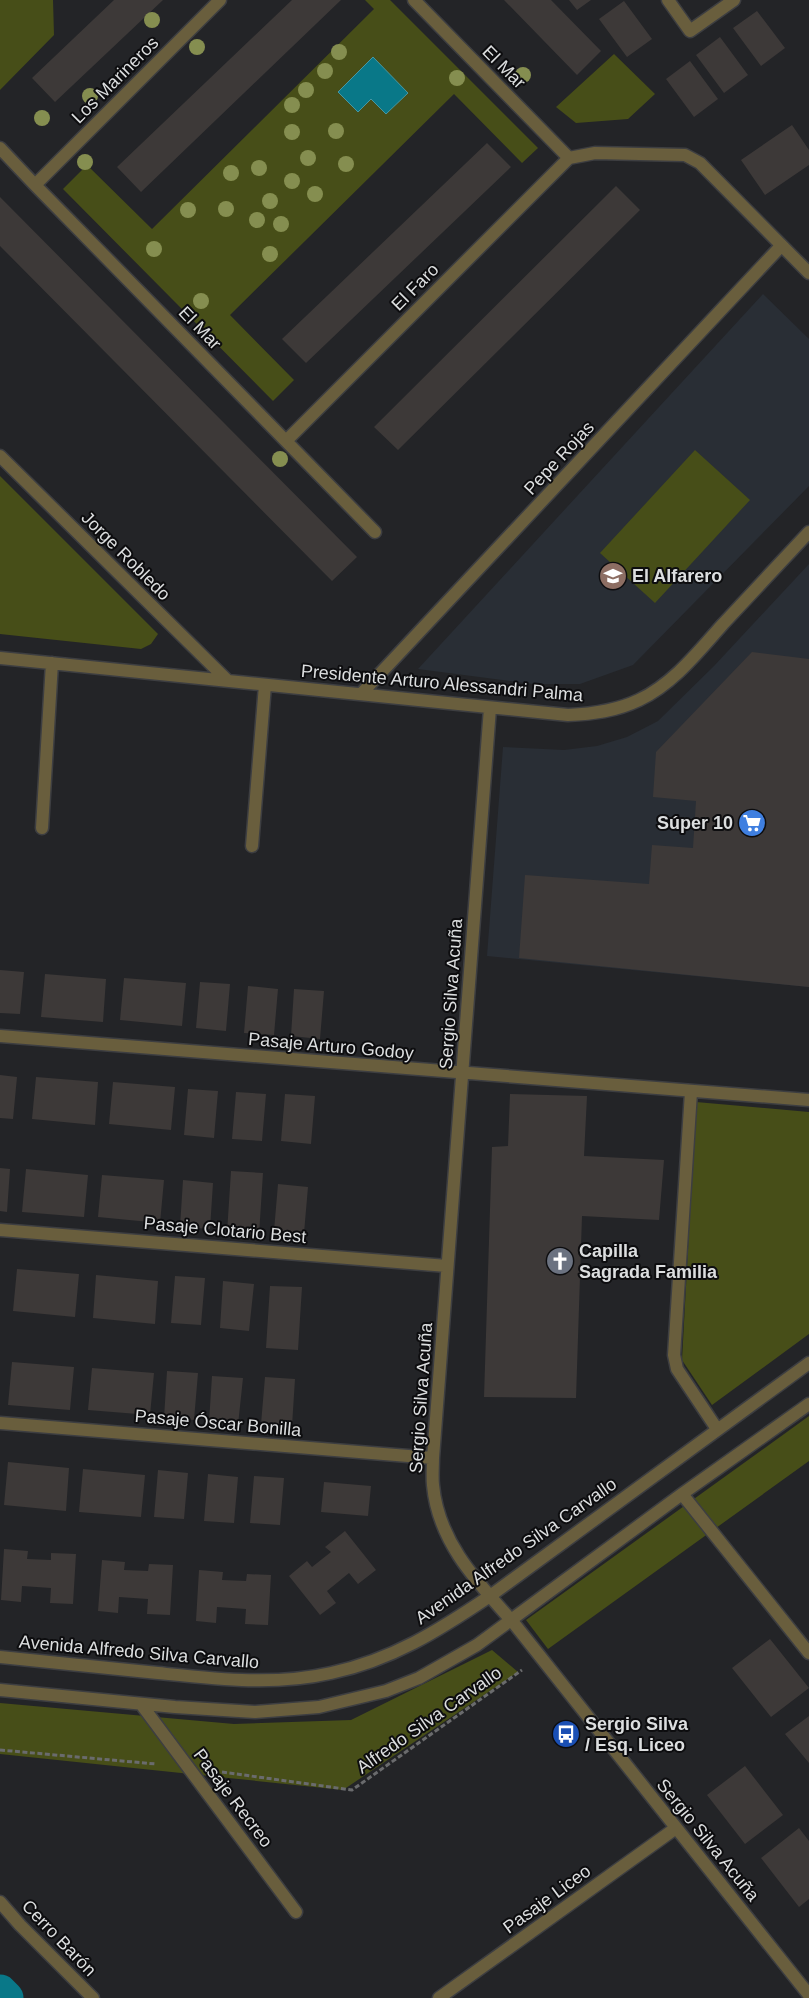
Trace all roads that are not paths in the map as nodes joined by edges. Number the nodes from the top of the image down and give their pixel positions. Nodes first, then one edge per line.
1 (220, 0) edge
2 (414, 0) edge
3 (668, 0) edge
4 (734, 0) edge
5 (0, 148) edge
6 (569, 158) junction
7 (34, 185) junction
8 (781, 246) junction
9 (809, 273) edge
10 (286, 441) junction
11 (0, 456) edge
12 (375, 532) dead end
13 (809, 532) edge
14 (0, 658) edge
15 (52, 663) junction
16 (228, 681) junction
17 (265, 685) junction
18 (361, 694) junction
19 (490, 708) junction
20 (42, 828) dead end
21 (252, 846) dead end
22 (0, 1036) edge
23 (462, 1074) junction
24 (691, 1092) junction
25 (809, 1100) edge
26 (0, 1230) edge
27 (447, 1266) junction
28 (809, 1363) edge
29 (809, 1404) edge
30 (0, 1423) edge
31 (717, 1429) junction
32 (433, 1458) junction
33 (682, 1494) junction
34 (490, 1596) junction
35 (512, 1621) junction
36 (809, 1653) edge
37 (0, 1657) edge
38 (0, 1690) edge
39 (141, 1704) junction
40 (676, 1828) junction
41 (0, 1902) edge
42 (296, 1912) dead end
43 (806, 1996) edge
44 (93, 1998) edge
45 (440, 1998) edge

1 - 7 street, Los Marineros
2 - 6 street, El Mar
3 - 4 street
5 - 7 street, El Mar
6 - 8 street
6 - 10 street, El Faro
7 - 10 street, El Mar
8 - 9 street
8 - 18 street, Pepe Rojas
10 - 12 street, El Mar
11 - 16 street, Jorge Robledo
13 - 19 street, Presidente Arturo Alessandri Palma
14 - 15 street, Presidente Arturo Alessandri Palma
15 - 16 street, Presidente Arturo Alessandri Palma
15 - 20 street
16 - 17 street, Presidente Arturo Alessandri Palma
17 - 18 street, Presidente Arturo Alessandri Palma
17 - 21 street
18 - 19 street, Presidente Arturo Alessandri Palma
19 - 23 street, Sergio Silva Acuña
22 - 23 street, Pasaje Arturo Godoy
23 - 24 street, Pasaje Arturo Godoy
23 - 27 street, Sergio Silva Acuña
24 - 25 street, Pasaje Arturo Godoy
24 - 31 street
26 - 27 street, Pasaje Clotario Best
27 - 32 street, Sergio Silva Acuña
28 - 31 street, Avenida Alfredo Silva Carvallo
29 - 33 street
30 - 32 street, Pasaje Óscar Bonilla
31 - 34 street, Avenida Alfredo Silva Carvallo
32 - 34 street, Sergio Silva Acuña
33 - 35 street
33 - 36 street
34 - 35 street, Sergio Silva Acuña
34 - 37 street, Avenida Alfredo Silva Carvallo
35 - 39 street
35 - 40 street, Sergio Silva Acuña
38 - 39 street
39 - 42 street, Pasaje Recreo
40 - 43 street, Sergio Silva Acuña
40 - 45 street, Pasaje Liceo
41 - 44 street, Cerro Barón

